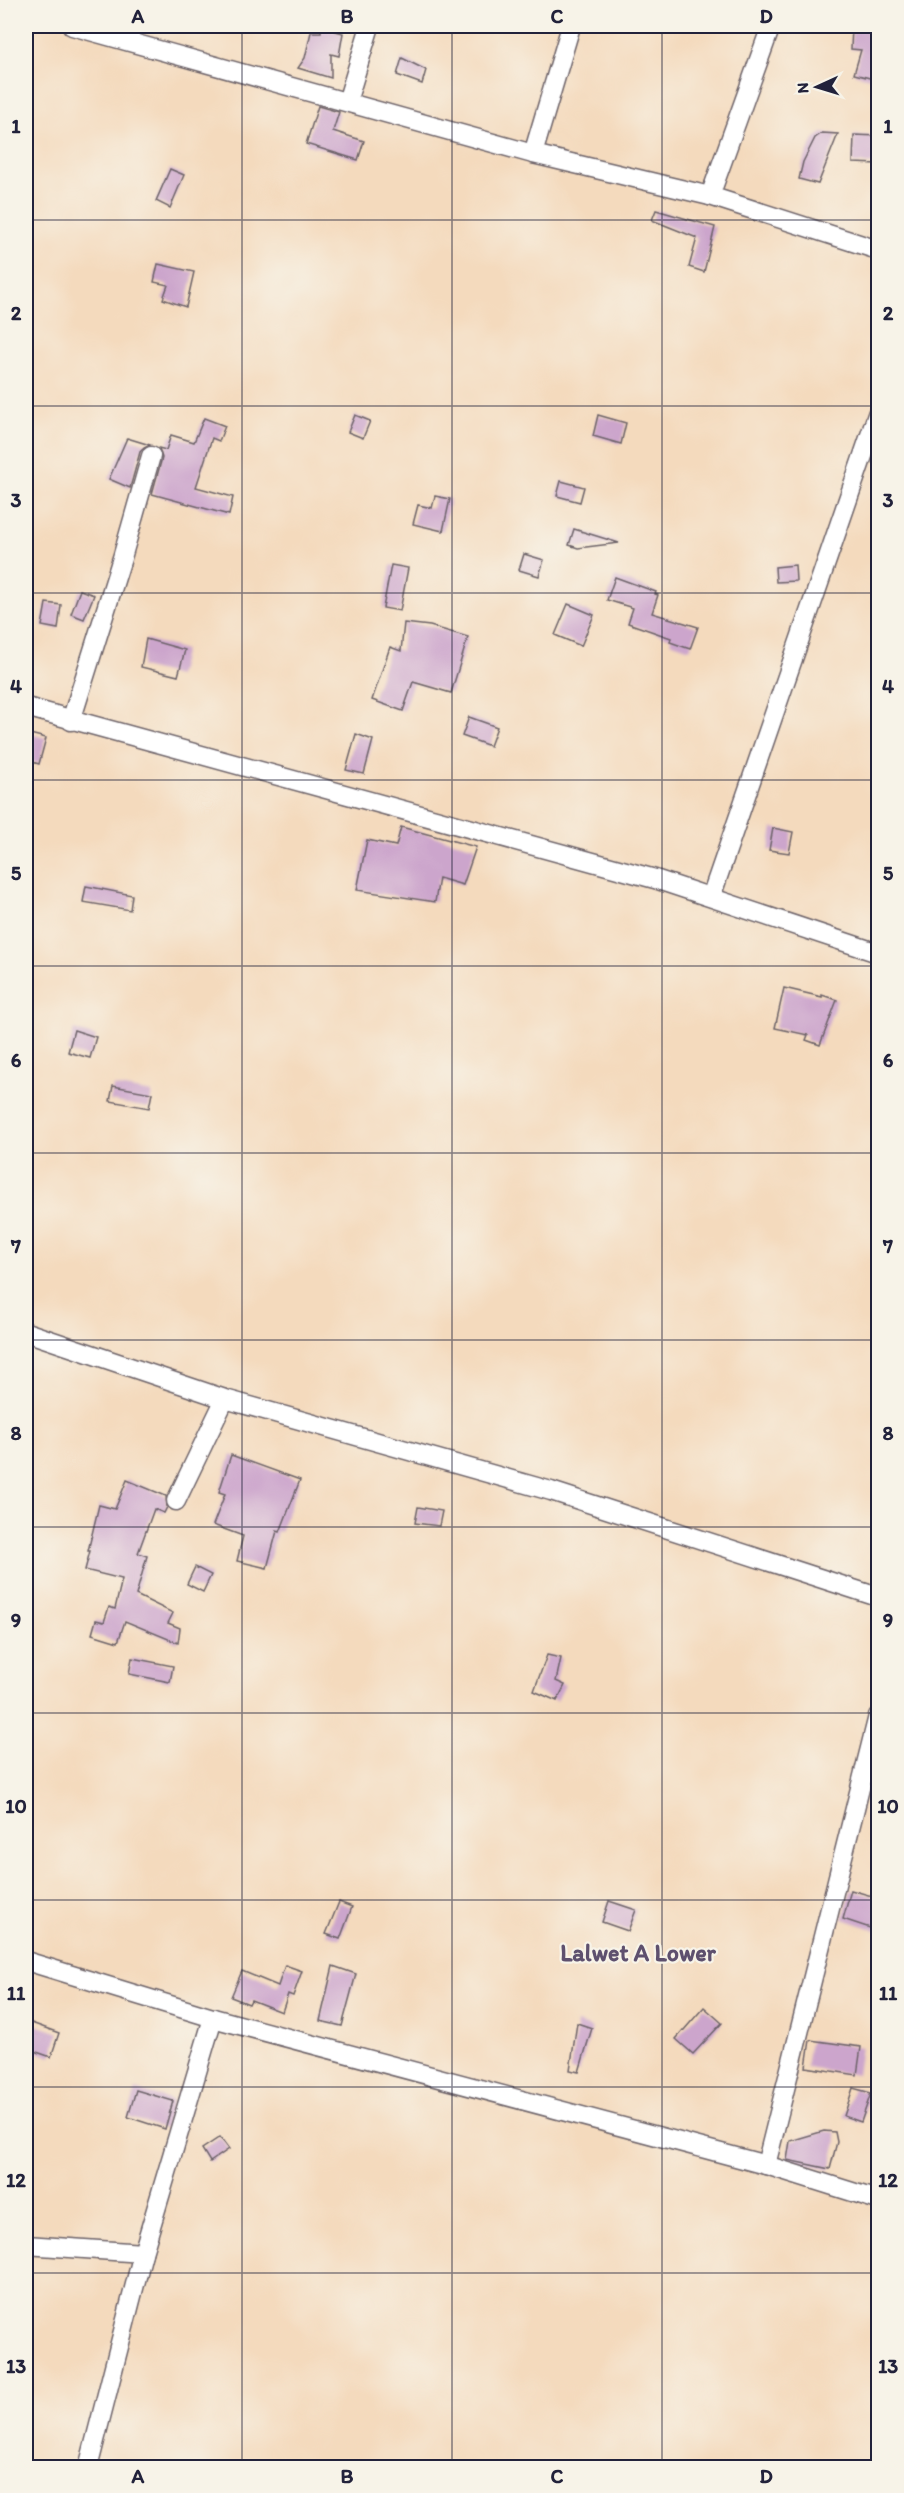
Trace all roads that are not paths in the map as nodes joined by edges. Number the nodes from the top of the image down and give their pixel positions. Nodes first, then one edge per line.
1 (72, 26) edge
2 (370, 26) edge
3 (572, 26) edge
4 (771, 26) edge
5 (347, 102) junction
6 (533, 154) junction
7 (710, 195) junction
8 (879, 250) edge
9 (879, 412) edge
10 (151, 456) dead end
11 (26, 707) edge
12 (71, 721) junction
13 (711, 897) junction
14 (879, 953) edge
15 (26, 1332) edge
16 (225, 1399) junction
17 (176, 1500) dead end
18 (879, 1597) edge
19 (879, 1716) edge
20 (26, 1961) edge
21 (213, 2018) junction
22 (766, 2165) junction
23 (879, 2200) edge
24 (26, 2245) edge
25 (143, 2253) junction
26 (88, 2468) edge

1 - 5 street
2 - 5 street
3 - 6 street
4 - 7 street
5 - 6 street
6 - 7 street
7 - 8 street
9 - 13 street
10 - 12 street
11 - 12 street
12 - 13 street
13 - 14 street
15 - 16 street
16 - 17 street
16 - 18 street
19 - 22 street
20 - 21 street
21 - 22 street
21 - 25 street
22 - 23 street
24 - 25 street
25 - 26 street

